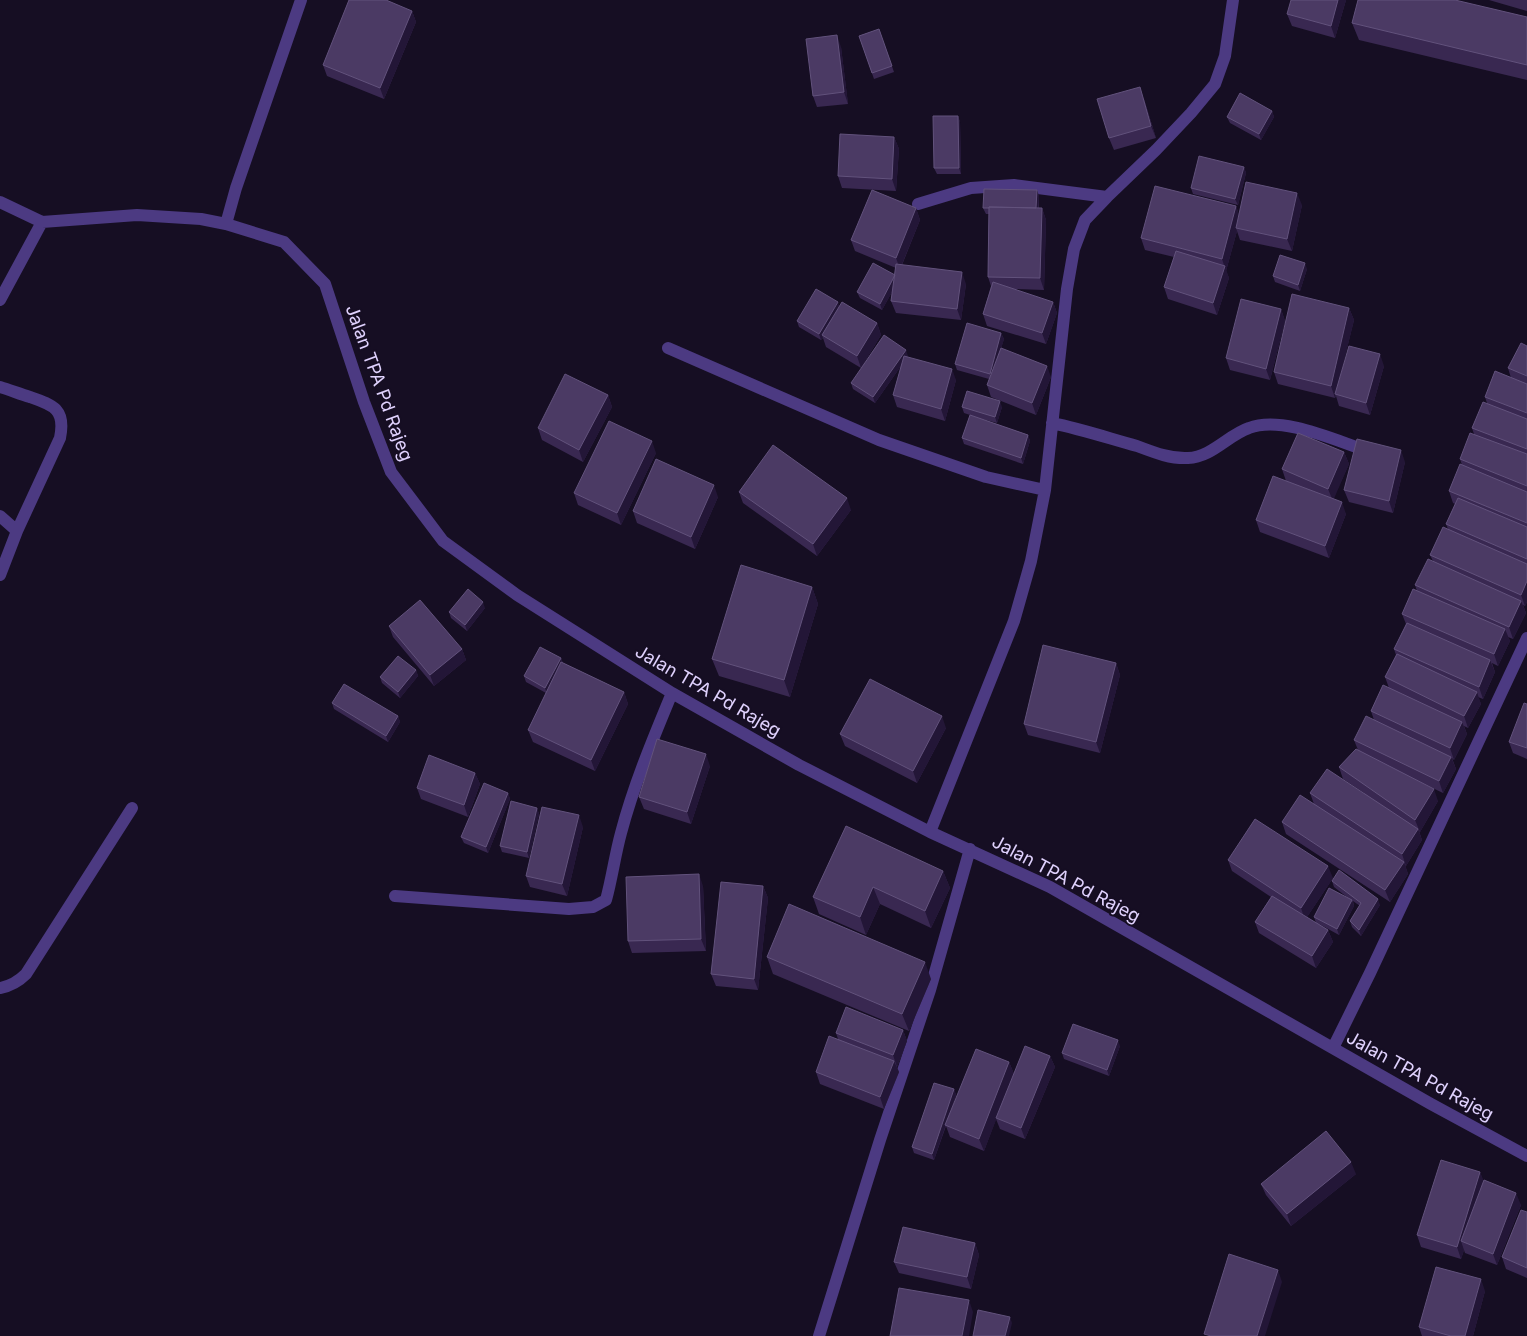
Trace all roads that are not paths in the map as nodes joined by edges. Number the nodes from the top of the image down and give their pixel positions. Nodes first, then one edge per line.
1 (301, 0) edge
2 (1233, 0) edge
3 (1107, 197) junction
4 (0, 202) edge
5 (918, 204) dead end
6 (42, 222) junction
7 (226, 224) junction
8 (0, 300) edge
9 (668, 348) dead end
10 (0, 387) edge
11 (1052, 423) junction
12 (1385, 456) edge
13 (1045, 490) junction
14 (0, 516) edge
15 (17, 531) junction
16 (0, 575) edge
17 (1527, 638) edge
18 (672, 693) junction
19 (132, 808) dead end
20 (930, 832) junction
21 (970, 849) junction
22 (395, 896) dead end
23 (0, 988) edge
24 (1333, 1048) junction
25 (1527, 1156) edge
26 (819, 1336) edge

1 - 7 street
2 - 3 street
3 - 5 street
3 - 11 street
4 - 6 street, Jalan TPA Pd Rajeg
6 - 7 street, Jalan TPA Pd Rajeg
6 - 8 street
7 - 18 street, Jalan TPA Pd Rajeg
9 - 13 street
10 - 15 street
11 - 12 street
11 - 13 street
13 - 20 street
14 - 15 street
15 - 16 street
17 - 24 street
18 - 20 street, Jalan TPA Pd Rajeg
18 - 22 street
19 - 23 street
20 - 21 street, Jalan TPA Pd Rajeg
21 - 24 street, Jalan TPA Pd Rajeg
21 - 26 street
24 - 25 street, Jalan TPA Pd Rajeg

